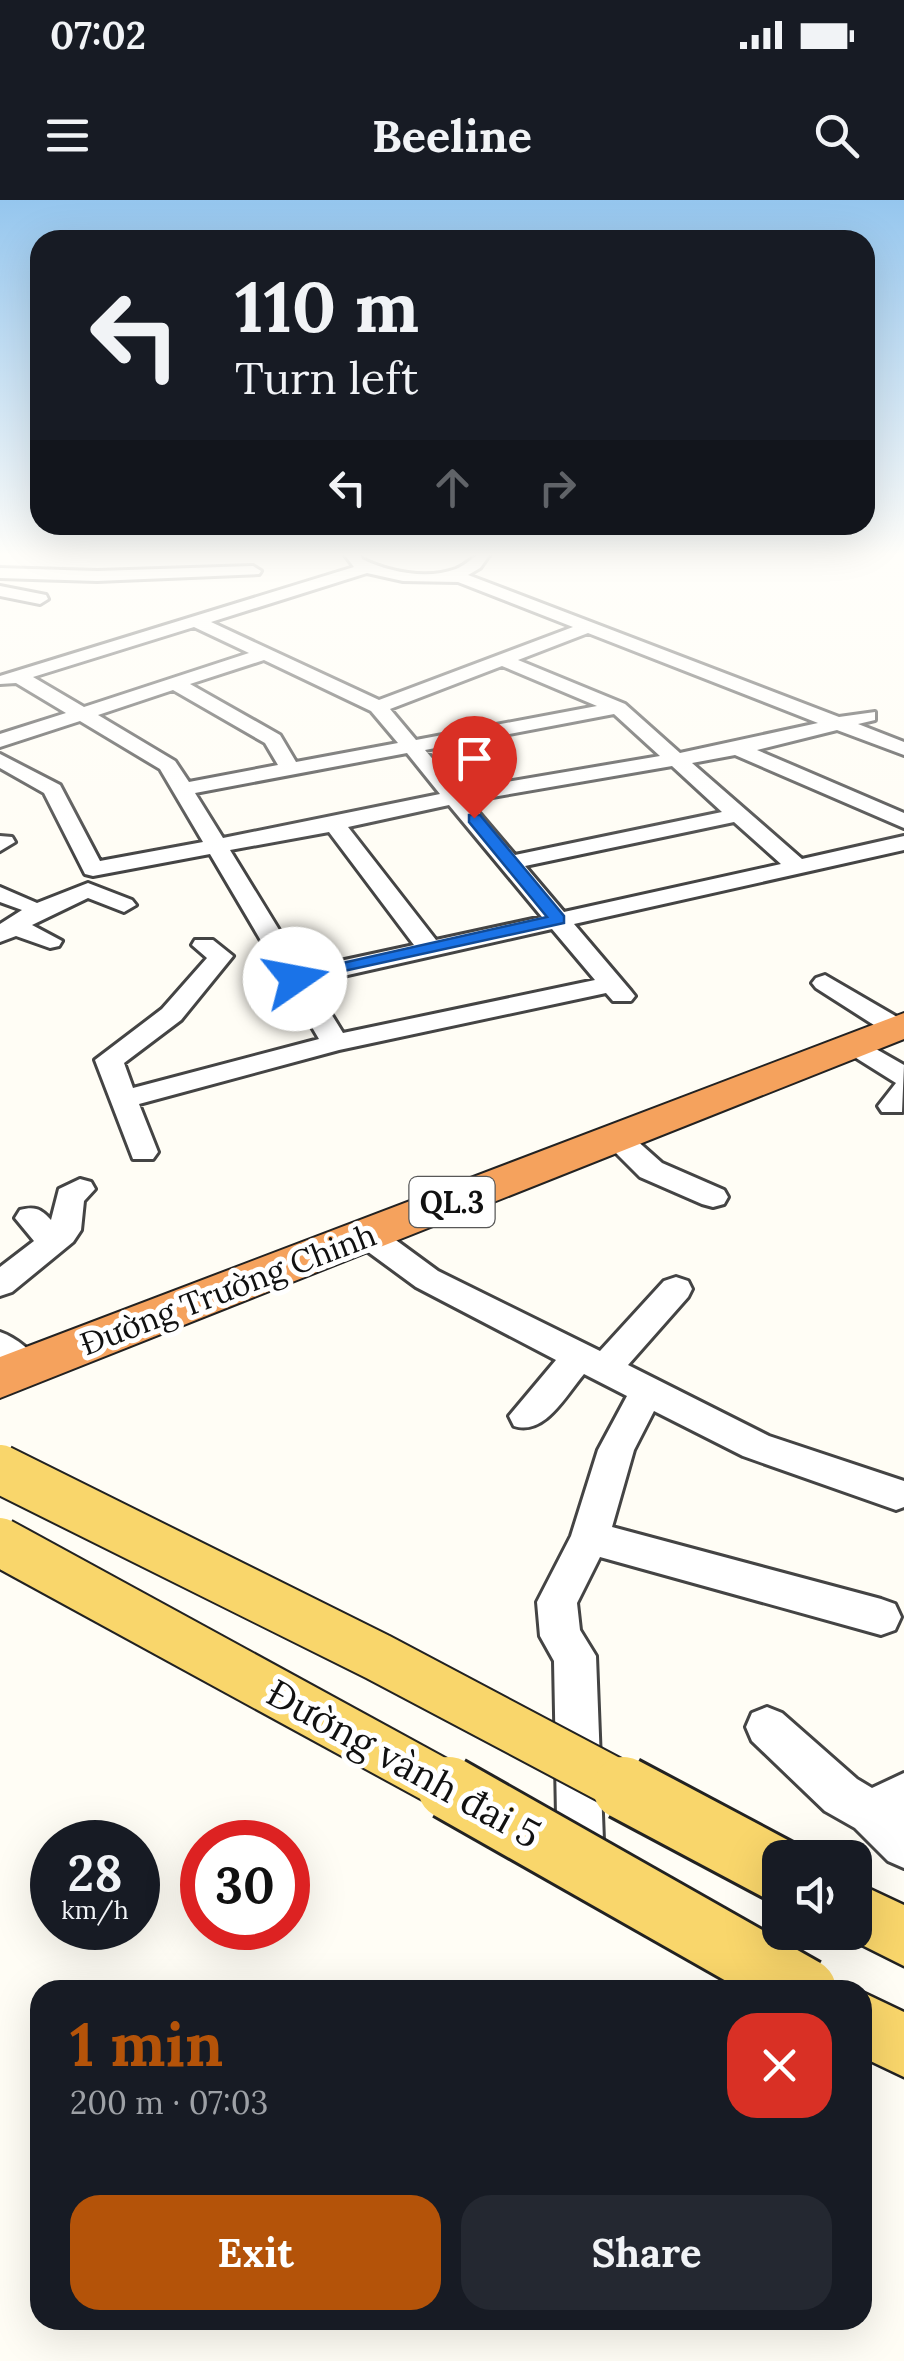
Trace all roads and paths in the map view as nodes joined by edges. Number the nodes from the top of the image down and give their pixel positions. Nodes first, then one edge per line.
1 (85, 655) edge
2 (261, 655) edge
3 (266, 655) edge
4 (521, 655) edge
5 (659, 655) edge
6 (706, 655) edge
7 (506, 661) junction
8 (9, 678) edge
9 (174, 682) junction
10 (378, 707) junction
11 (618, 708) junction
12 (84, 712) junction
13 (868, 716) junction
14 (842, 725) junction
15 (904, 730) edge
16 (0, 741) edge
17 (411, 748) junction
18 (737, 749) junction
19 (904, 749) edge
20 (672, 759) junction
21 (0, 760) edge
22 (290, 769) junction
23 (184, 789) junction
24 (456, 797) junction
25 (737, 815) junction
26 (904, 821) edge
27 (334, 824) junction
28 (904, 843) edge
29 (214, 846) junction
30 (512, 862) junction
31 (800, 868) junction
32 (50, 886) dead end
33 (0, 894) edge
34 (124, 906) dead end
35 (558, 919) junction
36 (10, 922) edge
37 (50, 940) dead end
38 (204, 946) dead end
39 (430, 950) junction
40 (295, 979) junction
41 (826, 983) dead end
42 (900, 1027) edge
43 (335, 1042) junction
44 (855, 1045) junction
45 (904, 1077) edge
46 (125, 1098) junction
47 (616, 1138) junction
48 (143, 1152) dead end
49 (80, 1189) dead end
50 (713, 1197) dead end
51 (31, 1218) dead end
52 (367, 1234) junction
53 (48, 1248) junction
54 (0, 1284) edge
55 (676, 1289) dead end
56 (8, 1363) edge
57 (591, 1364) junction
58 (647, 1391) junction
59 (527, 1416) dead end
60 (0, 1469) edge
61 (896, 1494) dead end
62 (590, 1538) junction
63 (0, 1542) edge
64 (881, 1617) dead end
65 (767, 1727) dead end
66 (888, 1804) edge
67 (904, 1845) edge
68 (762, 1861) edge
69 (582, 1892) dead end
70 (872, 1920) edge
71 (904, 1937) edge
72 (787, 1980) edge
73 (872, 2028) edge
74 (904, 2046) edge

1 - 8 street
2 - 9 street
3 - 10 street
4 - 7 street
5 - 14 street
6 - 13 street
7 - 10 street
7 - 11 street
8 - 12 street
9 - 12 street
9 - 22 street
10 - 17 street
11 - 17 street
11 - 20 street
12 - 16 street
12 - 23 street
13 - 14 street
13 - 15 street
14 - 18 street
14 - 19 street
17 - 22 street
17 - 24 street
18 - 20 street
18 - 26 street
20 - 24 street
20 - 25 street
21 - 29 street
22 - 23 street
23 - 29 street
24 - 27 street
24 - 30 street
25 - 30 street
25 - 31 street
27 - 29 street
27 - 39 street
28 - 31 street
29 - 40 street
30 - 35 street
31 - 35 street
32 - 36 street
33 - 36 street
34 - 36 street
35 - 39 street
35 - 43 street
36 - 37 street
38 - 46 street
39 - 40 street
40 - 43 street
41 - 42 street
42 - 44 highway, Đường Trường Chinh / QL.3
43 - 46 street
44 - 45 street
44 - 47 highway, Đường Trường Chinh / QL.3
46 - 48 street
47 - 50 street
47 - 52 highway, Đường Trường Chinh / QL.3
49 - 53 street
51 - 53 street
52 - 56 highway, Đường Trường Chinh / QL.3
52 - 57 street
53 - 54 street
55 - 57 street
57 - 58 street
57 - 59 street
58 - 61 street
58 - 62 street
60 - 68 main road, bridge
62 - 64 street
62 - 69 street
63 - 72 main road, Đường vành đai 5, bridge
65 - 66 street
66 - 67 street
70 - 71 main road
73 - 74 main road

